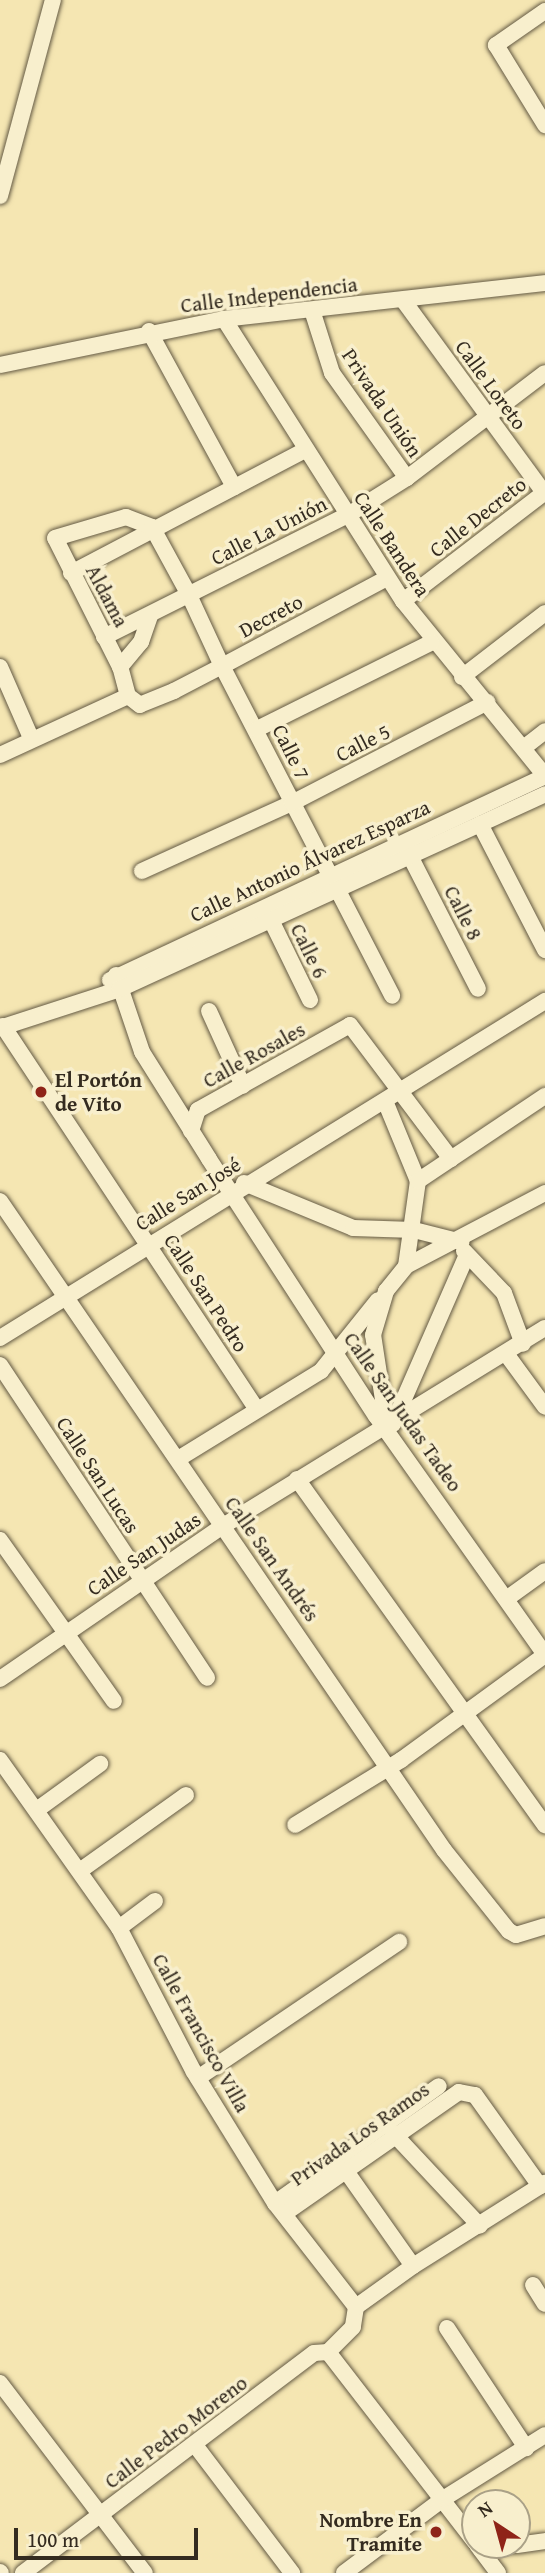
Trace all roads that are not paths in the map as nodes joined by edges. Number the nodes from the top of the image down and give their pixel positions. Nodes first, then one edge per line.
1 (52, 0) edge
2 (545, 11) edge
3 (545, 125) edge
4 (0, 196) edge
5 (545, 283) edge
6 (403, 300) junction
7 (312, 310) junction
8 (223, 319) junction
9 (149, 331) junction
10 (0, 365) edge
11 (545, 373) edge
12 (489, 417) junction
13 (305, 450) junction
14 (407, 478) junction
15 (234, 486) junction
16 (545, 493) edge
17 (348, 515) junction
18 (152, 527) junction
19 (71, 573) junction
20 (387, 578) junction
21 (189, 595) junction
22 (402, 601) junction
23 (545, 613) edge
24 (150, 615) junction
25 (104, 637) junction
26 (432, 642) junction
27 (222, 666) junction
28 (0, 667) edge
29 (120, 667) junction
30 (462, 677) junction
31 (128, 696) junction
32 (488, 702) junction
33 (257, 729) junction
34 (545, 732) edge
35 (31, 738) junction
36 (526, 746) junction
37 (0, 755) edge
38 (545, 776) edge
39 (545, 794) edge
40 (292, 803) junction
41 (480, 824) junction
42 (410, 856) junction
43 (142, 871) dead end
44 (335, 881) junction
45 (271, 920) junction
46 (545, 950) edge
47 (118, 982) junction
48 (478, 989) dead end
49 (392, 996) dead end
50 (310, 1000) dead end
51 (545, 1001) edge
52 (208, 1011) dead end
53 (1, 1027) edge
54 (243, 1086) junction
55 (402, 1090) junction
56 (545, 1096) edge
57 (385, 1101) junction
58 (177, 1102) junction
59 (198, 1110) junction
60 (191, 1131) junction
61 (447, 1161) junction
62 (418, 1181) junction
63 (238, 1187) junction
64 (545, 1193) edge
65 (0, 1200) edge
66 (414, 1230) junction
67 (149, 1242) junction
68 (463, 1250) junction
69 (406, 1266) junction
70 (386, 1291) junction
71 (69, 1296) junction
72 (545, 1328) edge
73 (0, 1338) edge
74 (523, 1344) junction
75 (335, 1354) junction
76 (507, 1355) junction
77 (0, 1365) edge
78 (256, 1408) junction
79 (545, 1408) edge
80 (390, 1425) junction
81 (178, 1460) junction
82 (298, 1479) junction
83 (223, 1526) junction
84 (0, 1540) edge
85 (545, 1571) edge
86 (141, 1579) junction
87 (509, 1597) junction
88 (64, 1636) junction
89 (545, 1656) edge
90 (0, 1678) edge
91 (207, 1678) dead end
92 (114, 1701) dead end
93 (465, 1714) junction
94 (0, 1760) edge
95 (100, 1764) dead end
96 (387, 1764) junction
97 (186, 1795) dead end
98 (38, 1810) junction
99 (295, 1825) dead end
100 (545, 1825) edge
101 (81, 1870) junction
102 (155, 1901) dead end
103 (545, 1926) edge
104 (119, 1928) junction
105 (399, 1942) dead end
106 (198, 2078) junction
107 (439, 2086) dead end
108 (393, 2133) junction
109 (345, 2171) junction
110 (542, 2185) edge
111 (279, 2208) junction
112 (480, 2226) junction
113 (413, 2266) junction
114 (533, 2285) dead end
115 (545, 2304) edge
116 (356, 2307) junction
117 (447, 2328) dead end
118 (328, 2352) junction
119 (0, 2383) edge
120 (545, 2435) edge
121 (195, 2445) junction
122 (526, 2448) junction
123 (443, 2499) junction
124 (100, 2515) junction
125 (461, 2523) edge
126 (23, 2573) edge
127 (145, 2573) edge
128 (292, 2573) edge
129 (344, 2573) edge

1 - 4 street
2 - 3 street
5 - 6 street, Calle Independencia
6 - 7 street, Calle Independencia
6 - 12 street, Calle Loreto
7 - 8 street, Calle Independencia
7 - 14 street, Privada Unión
8 - 9 street, Calle Independencia
8 - 13 street, Calle Bandera
9 - 10 street, Calle Independencia
9 - 15 street
11 - 12 street, Calle La Unión
12 - 14 street, Calle La Unión
12 - 16 street, Calle Loreto
13 - 15 street
13 - 17 street, Calle Bandera
14 - 17 street, Calle La Unión
15 - 18 street
16 - 22 street, Calle Decreto
17 - 20 street, Calle Bandera
17 - 21 street, Calle La Unión
18 - 19 street
18 - 19 street, Aldama
18 - 21 street, Calle 7
19 - 25 street, Aldama
20 - 22 street, Calle Bandera
20 - 27 street, Decreto
21 - 24 street, Calle La Unión
21 - 27 street, Calle 7
22 - 26 street, Calle Bandera
23 - 30 street
24 - 25 street, Calle La Unión
24 - 29 street
25 - 29 street, Aldama
26 - 30 street, Calle Bandera
26 - 33 street
27 - 31 street, Decreto
27 - 33 street, Calle 7
28 - 35 street
29 - 31 street, Aldama
30 - 32 street, Calle Bandera
31 - 35 street
32 - 36 street, Calle Bandera
32 - 40 street, Calle 5
33 - 40 street, Calle 7
34 - 36 street
35 - 37 street
36 - 38 street, Calle Bandera
38 - 44 street, Calle Antonio Álvarez Esparza
39 - 41 street, Calle Antonio Álvarez Esparza
40 - 43 street, Calle 5
40 - 44 street, Calle 7
41 - 42 street, Calle Antonio Álvarez Esparza
41 - 46 street
42 - 44 street, Calle Antonio Álvarez Esparza
42 - 48 street, Calle 8
44 - 45 street, Calle Antonio Álvarez Esparza
44 - 47 street, Calle Antonio Álvarez Esparza
44 - 49 street, Calle 7
45 - 47 street, Calle Antonio Álvarez Esparza
45 - 50 street, Calle 6
47 - 53 street, Calle Antonio Álvarez Esparza
47 - 58 street, Calle San Judas Tadeo
51 - 55 street, Calle San José
52 - 54 street
53 - 67 street, Calle San Pedro
54 - 55 street, Calle Rosales
54 - 59 street, Calle Rosales
55 - 57 street, Calle San José
55 - 61 street
56 - 61 street
57 - 62 street
57 - 63 street, Calle San José
58 - 59 street
58 - 60 street, Calle San Judas Tadeo
59 - 60 street, Calle Rosales
60 - 63 street, Calle San Judas Tadeo
61 - 62 street
62 - 66 street
63 - 66 street
63 - 67 street, Calle San José
63 - 75 street, Calle San Judas Tadeo
64 - 68 street
65 - 71 street, Calle San Andrés
66 - 68 street
66 - 69 street
67 - 71 street, Calle San José
67 - 78 street, Calle San Pedro
68 - 69 street
68 - 74 street
68 - 80 street
69 - 70 street
70 - 75 street
70 - 80 street
71 - 73 street, Calle San José
71 - 81 street, Calle San Andrés
72 - 74 street, Calle San Judas
74 - 76 street, Calle San Judas
75 - 78 street
75 - 80 street, Calle San Judas Tadeo
76 - 79 street
76 - 80 street, Calle San Judas
77 - 86 street, Calle San Lucas
78 - 81 street
80 - 82 street, Calle San Judas
80 - 87 street, Calle San Judas Tadeo
81 - 83 street, Calle San Andrés
82 - 83 street, Calle San Judas
82 - 93 street
83 - 86 street, Calle San Judas
83 - 96 street, Calle San Andrés
84 - 88 street
85 - 87 street
86 - 88 street, Calle San Judas
86 - 91 street, Calle San Lucas
87 - 89 street, Calle San Judas Tadeo
88 - 90 street, Calle San Judas
88 - 92 street
89 - 93 street
93 - 96 street
93 - 100 street
94 - 98 street, Calle Francisco Villa
95 - 98 street
96 - 99 street
96 - 103 street, Calle San Andrés
97 - 101 street
98 - 101 street, Calle Francisco Villa
101 - 104 street, Calle Francisco Villa
102 - 104 street
104 - 106 street, Calle Francisco Villa
105 - 106 street
106 - 111 street, Calle Francisco Villa
107 - 111 street
108 - 109 street, Privada Los Ramos
108 - 110 street, Privada Los Ramos
108 - 112 street
109 - 111 street, Privada Los Ramos
109 - 113 street
110 - 112 street
111 - 116 street, Calle Francisco Villa
112 - 113 street
113 - 116 street
114 - 115 street
116 - 118 street, Calle Pedro Moreno
117 - 122 street
118 - 121 street, Calle Pedro Moreno
118 - 123 street
119 - 124 street
120 - 122 street
121 - 124 street, Calle Pedro Moreno
121 - 128 street
122 - 123 street
123 - 125 street
123 - 129 street
124 - 126 street, Calle Pedro Moreno
124 - 127 street

